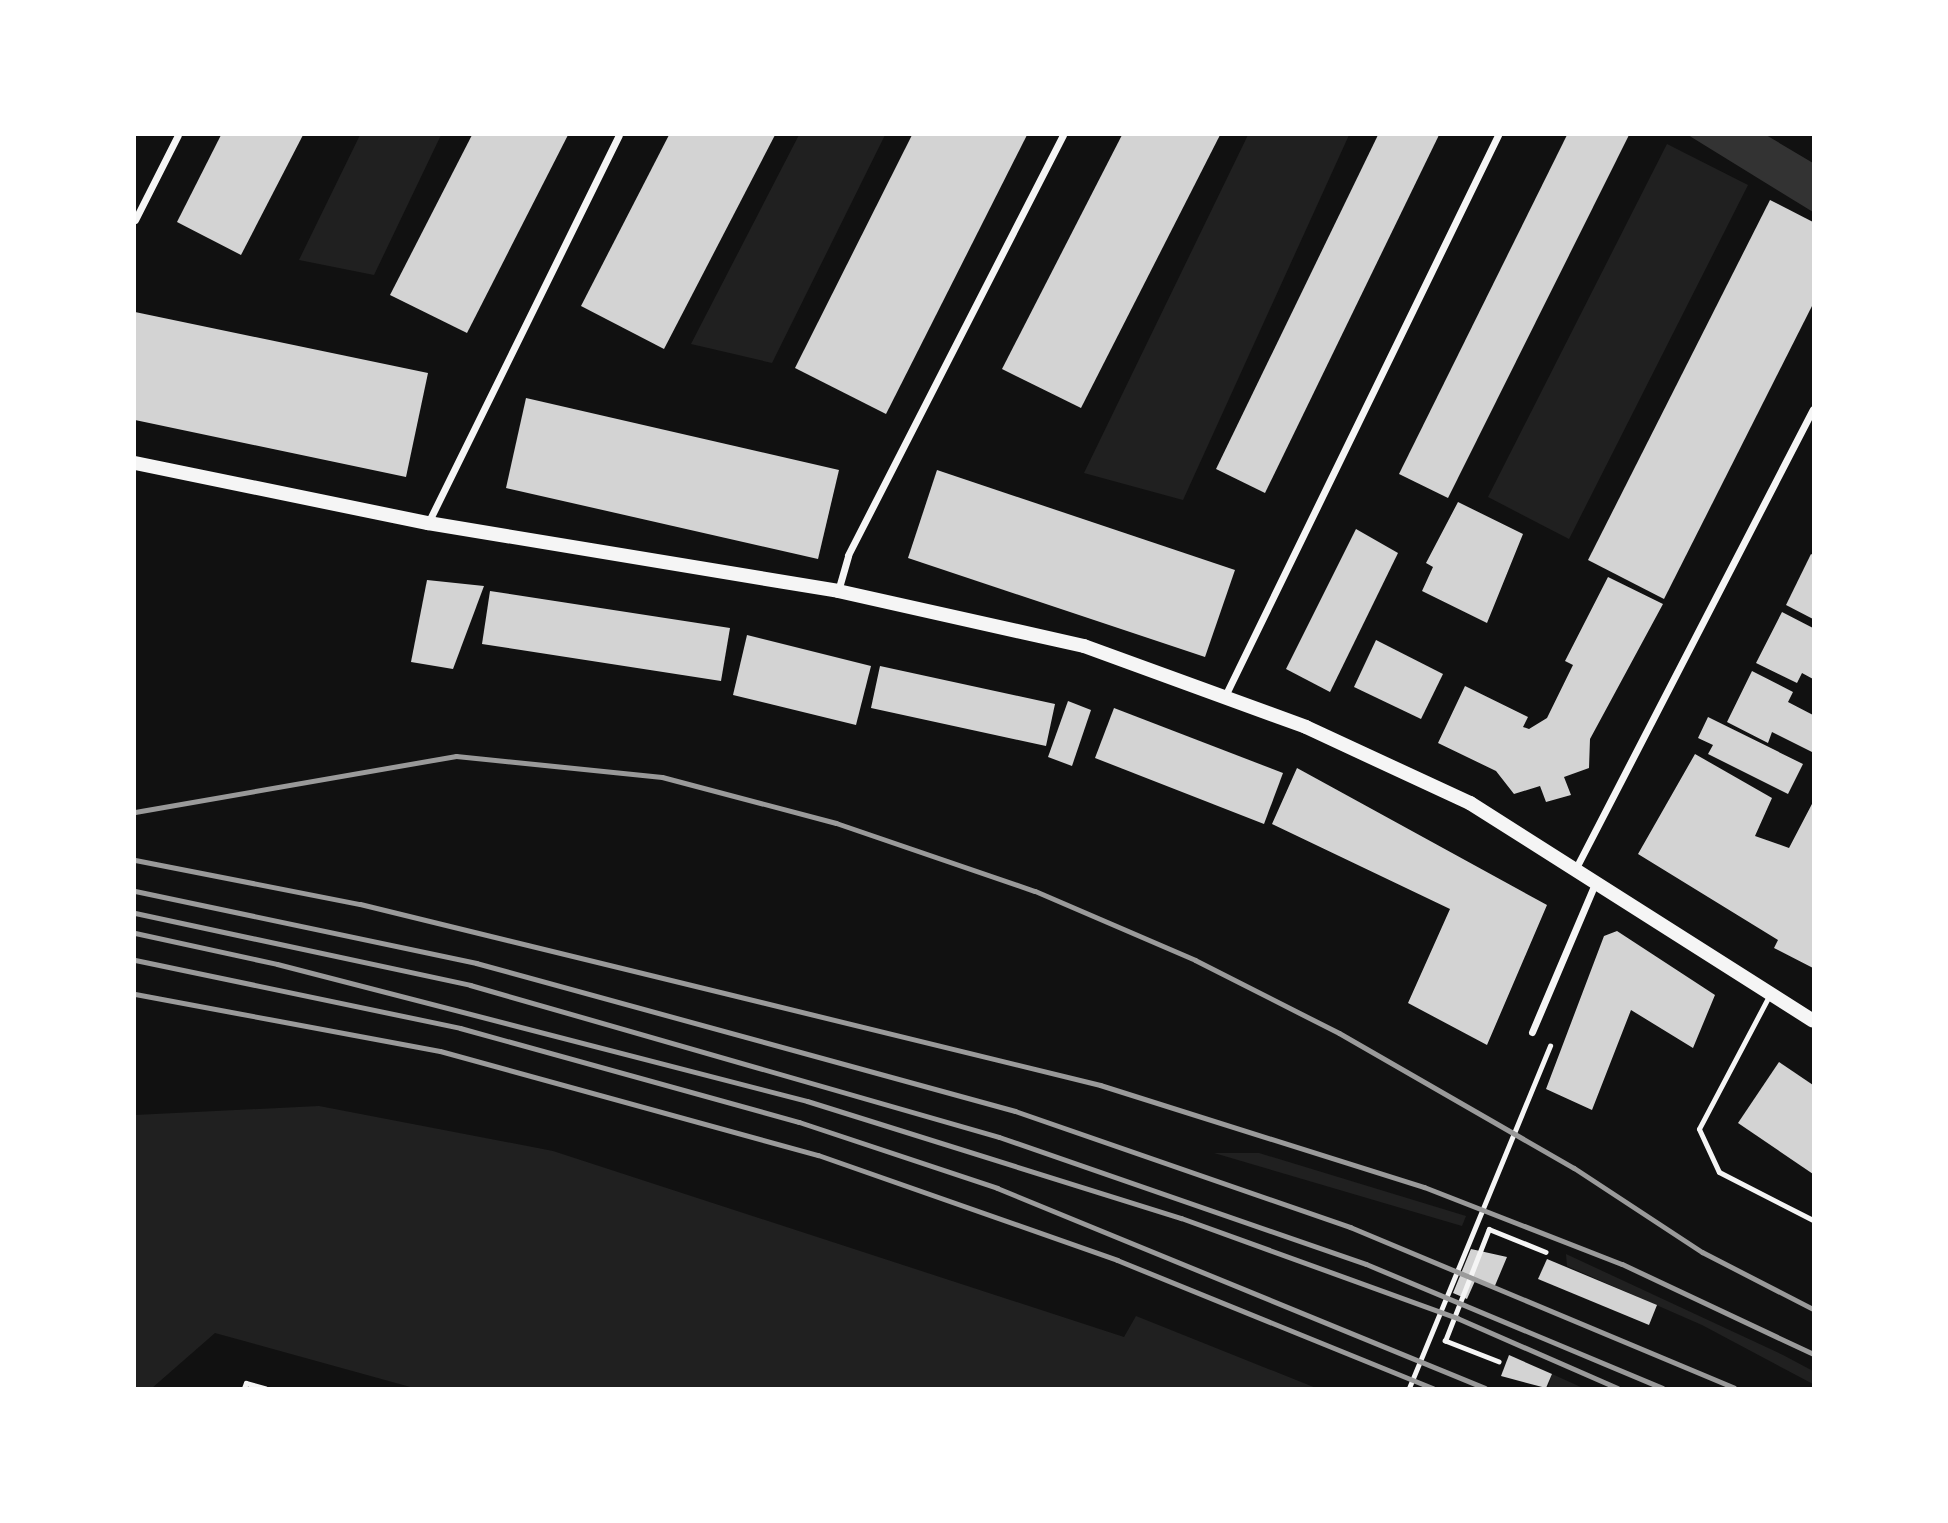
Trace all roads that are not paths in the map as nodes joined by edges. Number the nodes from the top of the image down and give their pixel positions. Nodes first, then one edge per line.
1 (178, 135) edge
2 (619, 135) edge
3 (1063, 135) edge
4 (1499, 135) edge
5 (135, 220) edge
6 (1813, 409) edge
7 (135, 463) edge
8 (428, 523) junction
9 (838, 592) junction
10 (1225, 696) junction
11 (1577, 866) junction
12 (1596, 881) junction
13 (1770, 993) junction
14 (1813, 1021) edge
15 (1532, 1032) dead end
16 (1813, 1220) edge

1 - 5 street
2 - 8 street
3 - 9 street
4 - 10 street
6 - 11 street
7 - 8 main road
8 - 9 main road
9 - 10 main road
10 - 11 main road
11 - 12 main road
12 - 13 main road
12 - 15 street
13 - 14 main road
13 - 16 lane

